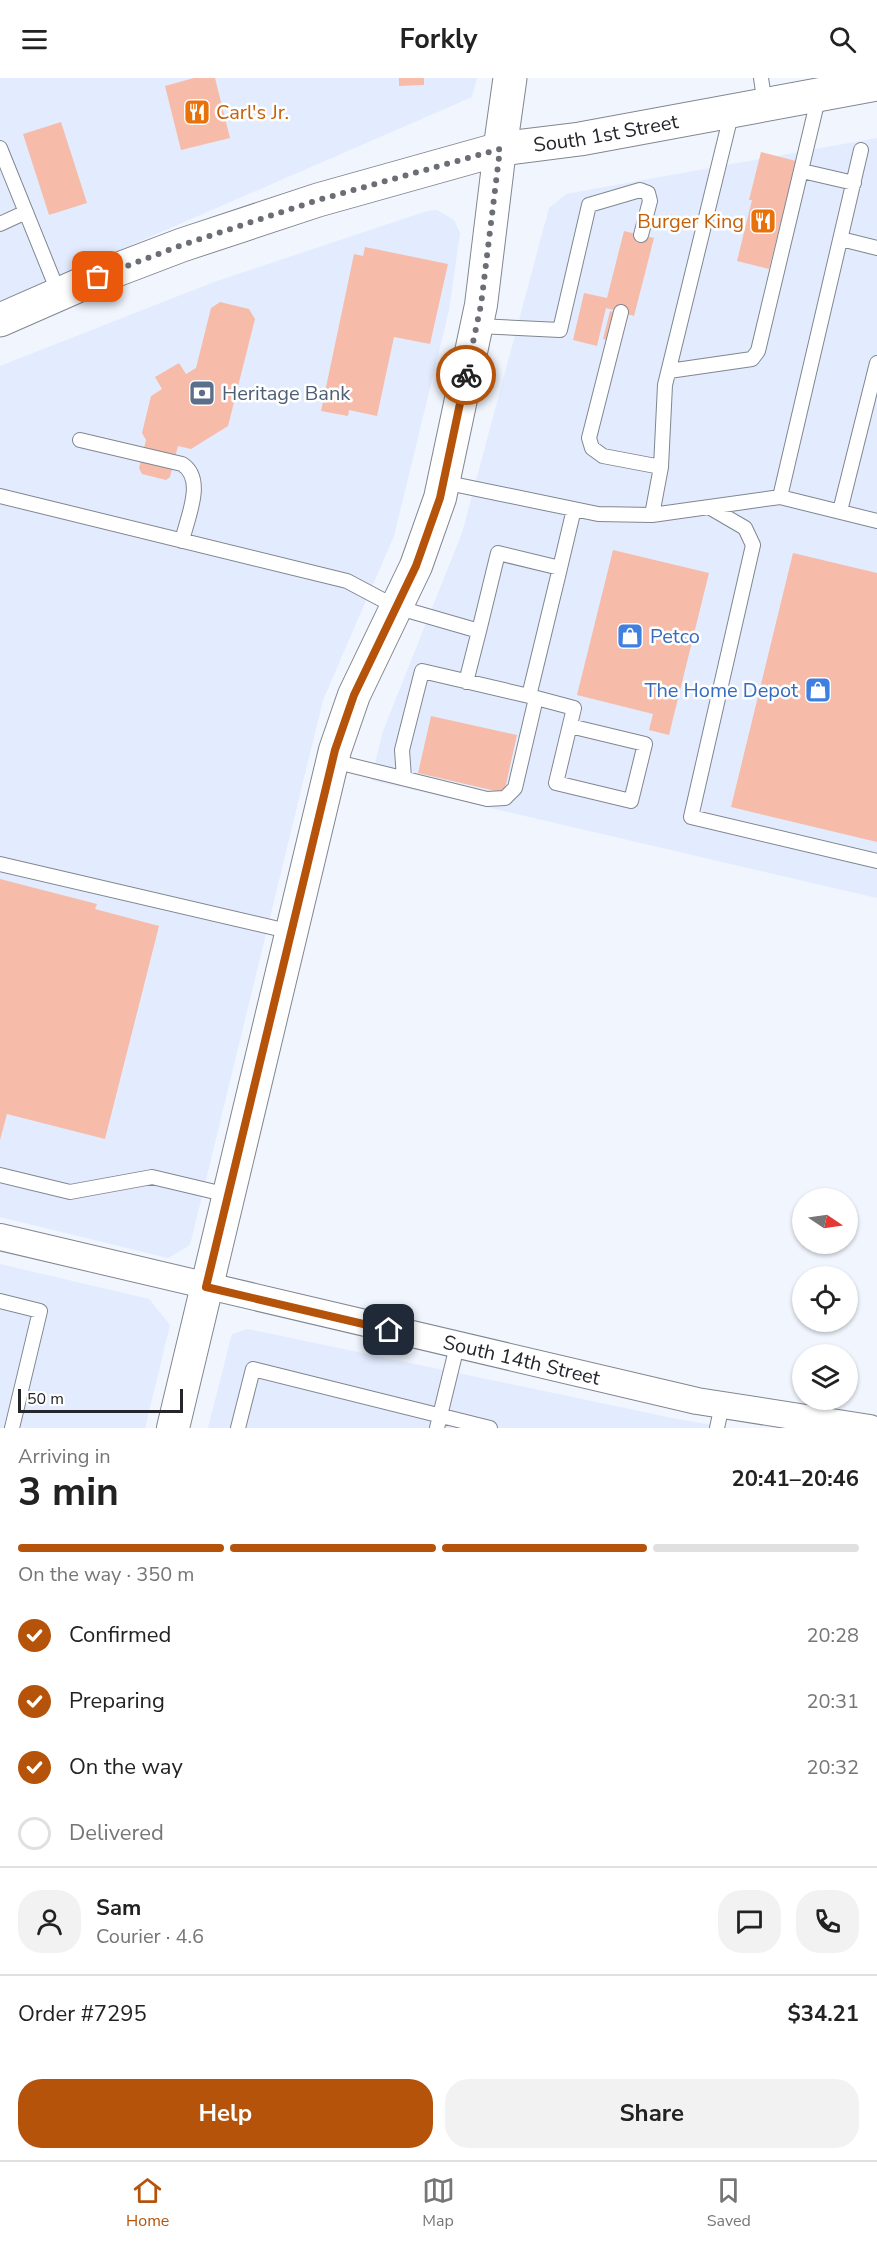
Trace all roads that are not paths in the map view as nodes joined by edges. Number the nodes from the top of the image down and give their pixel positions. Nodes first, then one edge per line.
1 (510, 78) edge
2 (869, 83) edge
3 (763, 92) edge
4 (819, 95) junction
5 (732, 111) junction
6 (0, 148) edge
7 (500, 149) junction
8 (861, 150) dead end
9 (802, 171) junction
10 (854, 183) junction
11 (26, 212) junction
12 (0, 224) edge
13 (641, 235) dead end
14 (841, 239) junction
15 (877, 248) edge
16 (59, 294) junction
17 (621, 312) dead end
18 (0, 320) edge
19 (477, 326) junction
20 (877, 363) edge
21 (669, 372) junction
22 (80, 440) dead end
23 (661, 467) junction
24 (443, 482) junction
25 (0, 496) edge
26 (780, 497) junction
27 (709, 507) junction
28 (574, 509) junction
29 (840, 511) junction
30 (652, 515) junction
31 (877, 521) edge
32 (182, 541) junction
33 (560, 568) junction
34 (396, 607) junction
35 (479, 631) junction
36 (466, 682) junction
37 (532, 697) junction
38 (570, 726) junction
39 (333, 761) junction
40 (404, 778) junction
41 (877, 861) edge
42 (0, 864) edge
43 (292, 932) junction
44 (0, 1175) edge
45 (228, 1195) junction
46 (0, 1237) edge
47 (206, 1287) junction
48 (0, 1301) edge
49 (457, 1346) junction
50 (719, 1417) edge
51 (439, 1422) edge
52 (238, 1426) edge
53 (12, 1428) edge
54 (173, 1428) edge
55 (253, 1428) edge
56 (490, 1428) edge
57 (870, 1428) edge

1 - 7 main road
2 - 4 main road, South 1st Street
3 - 4 main road, South 1st Street
3 - 5 main road, South 1st Street
4 - 9 lane
5 - 7 main road, South 1st Street
5 - 21 lane
6 - 11 lane
7 - 16 main road, South 1st Street
7 - 19 street
8 - 10 lane
9 - 10 lane
9 - 21 lane
10 - 14 lane
11 - 12 lane
11 - 16 lane
13 - 19 lane
14 - 15 lane
14 - 26 lane
16 - 18 main road, South 1st Street
17 - 23 lane
19 - 24 street
20 - 29 lane
21 - 23 lane
22 - 32 lane
23 - 30 lane
24 - 28 lane
24 - 34 street
25 - 32 lane
26 - 27 lane
26 - 29 lane
27 - 30 lane
27 - 41 lane
28 - 30 lane
28 - 33 lane
29 - 31 lane
32 - 34 lane
33 - 35 lane
33 - 37 lane
34 - 35 lane
34 - 39 street
35 - 36 lane
36 - 37 lane
36 - 40 lane
37 - 38 lane
37 - 40 lane
38 - 38 lane
39 - 40 lane
39 - 43 street
42 - 43 lane
43 - 45 street
44 - 45 lane
45 - 47 street
46 - 47 street, South 14th Street
47 - 49 street, South 14th Street
47 - 54 street
48 - 53 lane
49 - 50 street, South 14th Street
49 - 51 lane
50 - 57 street, South 14th Street
51 - 52 lane
51 - 56 lane
52 - 55 lane

